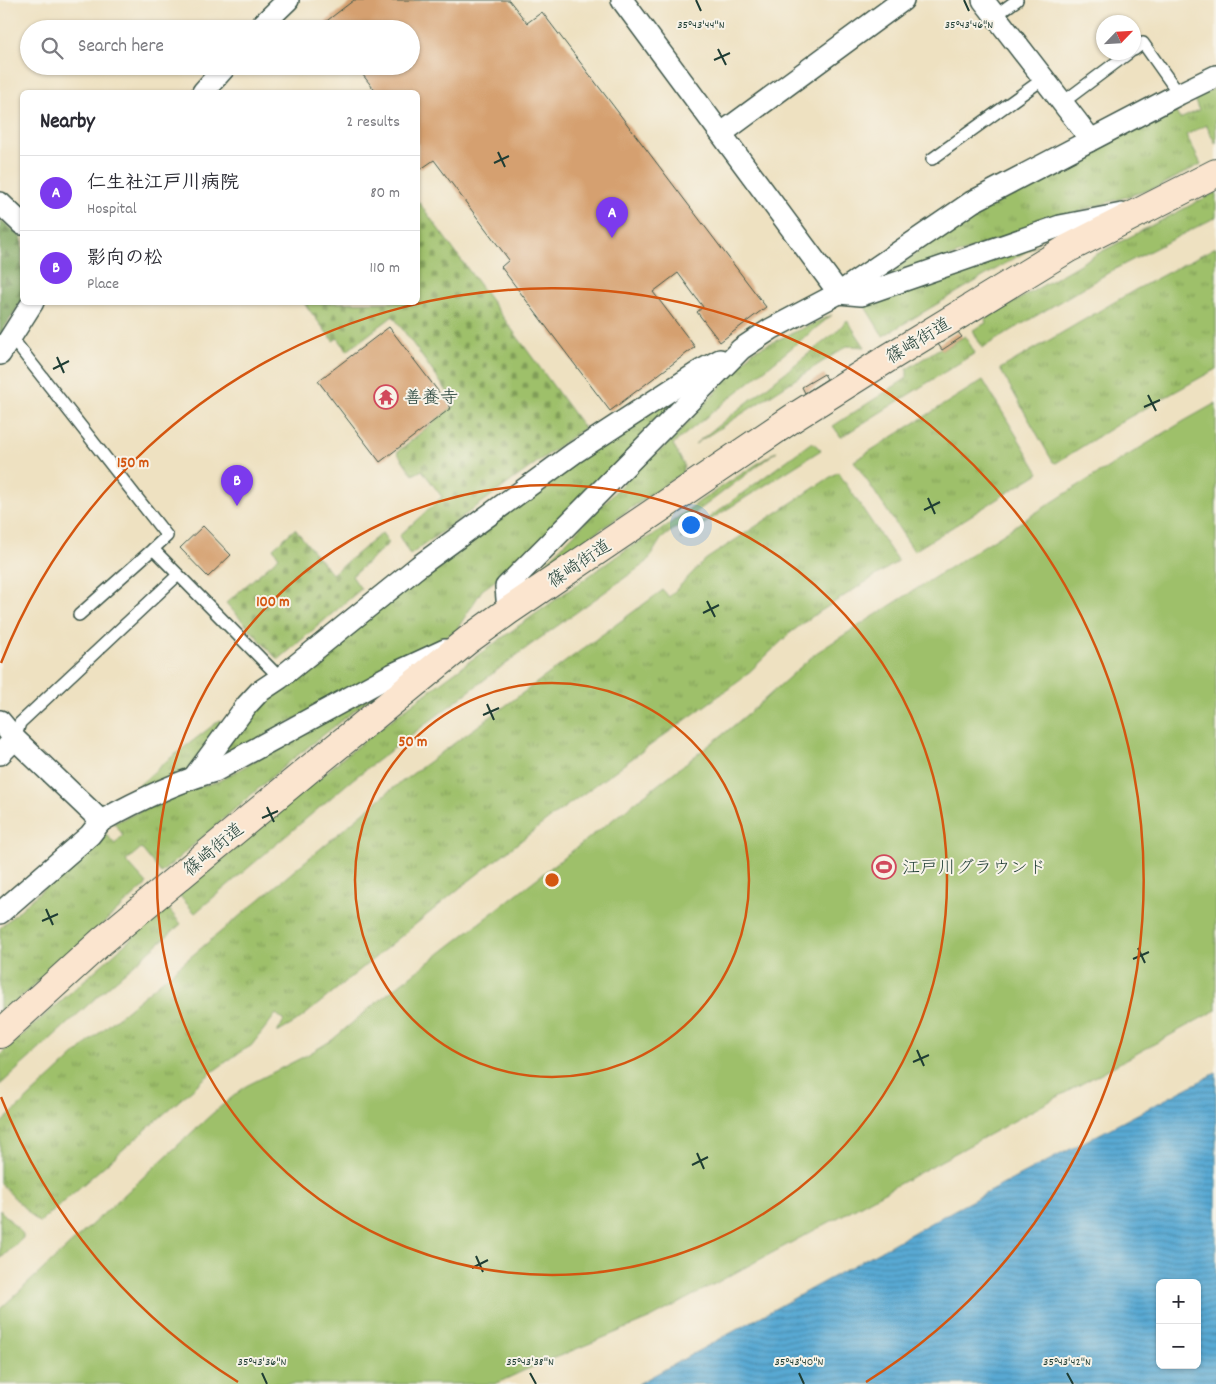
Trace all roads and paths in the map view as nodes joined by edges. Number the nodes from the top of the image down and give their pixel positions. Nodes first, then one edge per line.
1 (288, 0) edge
2 (622, 0) edge
3 (903, 0) edge
4 (1017, 0) edge
5 (989, 8) edge
6 (267, 20) edge
7 (1141, 45) edge
8 (1119, 60) edge
9 (218, 75) edge
10 (1216, 76) edge
11 (1043, 79) junction
12 (205, 90) edge
13 (1179, 94) junction
14 (1062, 103) junction
15 (722, 133) junction
16 (1089, 142) junction
17 (932, 159) dead end
18 (1216, 173) edge
19 (0, 202) edge
20 (1143, 210) junction
21 (20, 222) edge
22 (840, 293) junction
23 (31, 305) edge
24 (5, 345) edge
25 (741, 349) junction
26 (152, 549) junction
27 (178, 575) junction
28 (508, 611) junction
29 (79, 615) dead end
30 (468, 640) junction
31 (280, 678) junction
32 (0, 721) edge
33 (15, 739) junction
34 (0, 754) edge
35 (194, 777) junction
36 (101, 821) junction
37 (0, 913) edge
38 (0, 1034) edge

1 - 6 street
2 - 15 street
3 - 15 street
4 - 5 lane
5 - 11 street
7 - 13 lane
8 - 14 lane
9 - 12 street
10 - 13 street
11 - 14 street
11 - 17 lane
13 - 16 street
14 - 16 street
15 - 22 street
16 - 22 street
18 - 20 main road, 篠崎街道
19 - 21 street
20 - 22 street
20 - 28 main road, 篠崎街道
22 - 25 street
23 - 24 street
24 - 26 lane
25 - 28 street
25 - 31 street
26 - 27 lane
26 - 29 lane
27 - 31 lane
27 - 33 lane
28 - 30 main road, 篠崎街道
30 - 35 street
30 - 38 main road, 篠崎街道
31 - 35 street
32 - 33 street
33 - 34 street
33 - 36 street
35 - 36 street
36 - 37 street

